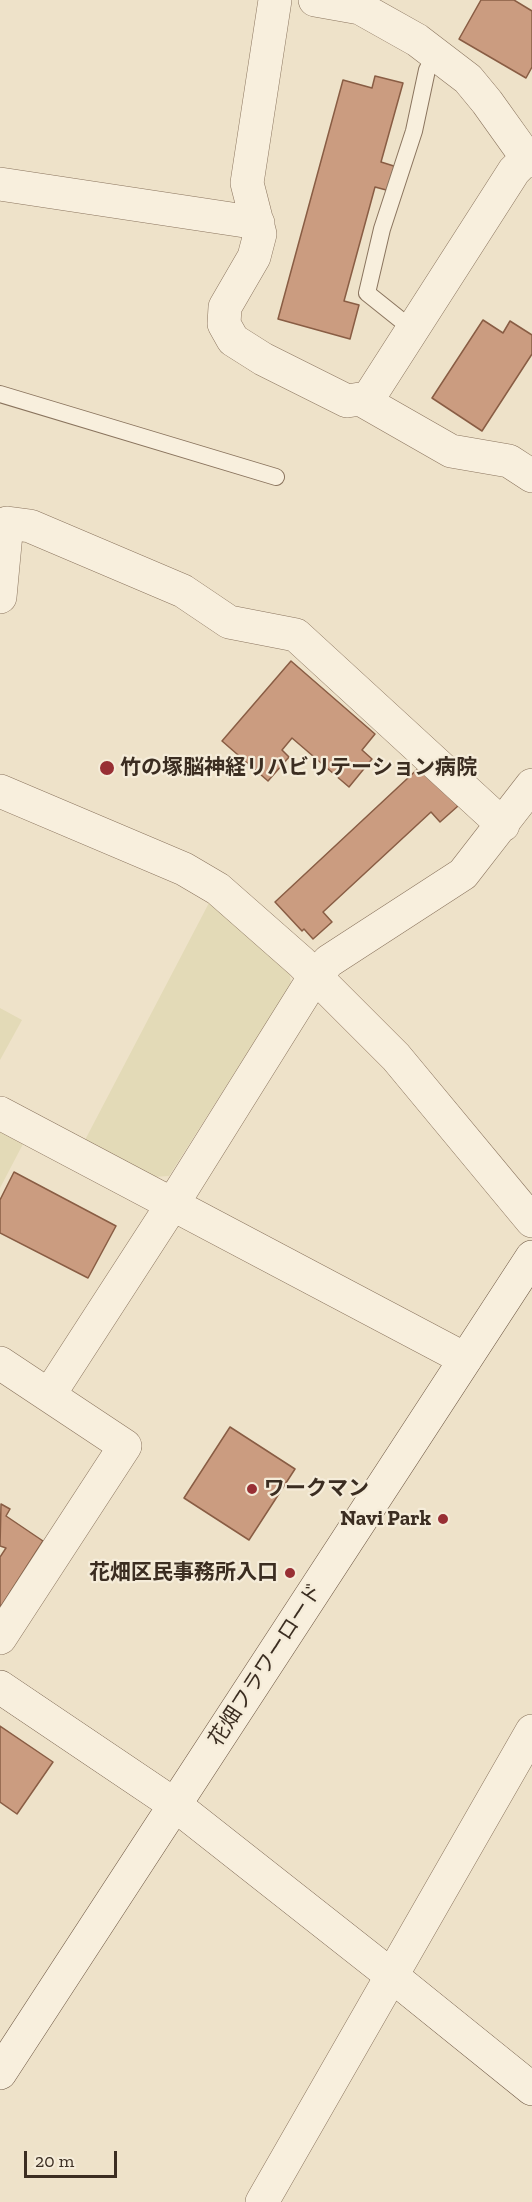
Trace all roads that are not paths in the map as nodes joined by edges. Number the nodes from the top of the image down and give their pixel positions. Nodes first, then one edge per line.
1 (275, 0) edge
2 (315, 0) edge
3 (435, 54) junction
4 (529, 160) edge
5 (0, 184) edge
6 (258, 223) junction
7 (412, 328) junction
8 (0, 394) edge
9 (366, 402) junction
10 (532, 476) edge
11 (276, 477) dead end
12 (4, 518) edge
13 (0, 597) edge
14 (532, 785) edge
15 (0, 791) edge
16 (503, 825) junction
17 (315, 976) junction
18 (0, 1113) edge
19 (172, 1204) junction
20 (532, 1221) edge
21 (532, 1258) edge
22 (465, 1359) junction
23 (0, 1363) edge
24 (49, 1395) junction
25 (0, 1638) edge
26 (0, 1687) edge
27 (532, 1731) edge
28 (175, 1805) junction
29 (392, 1976) junction
30 (0, 2073) edge
31 (532, 2089) edge
32 (262, 2202) edge

1 - 6 street
2 - 3 street
3 - 4 street
3 - 7 lane
4 - 7 street
5 - 6 street
6 - 9 street
7 - 9 street
8 - 11 lane
9 - 10 street
12 - 13 street
12 - 16 street
14 - 16 street
15 - 17 street
16 - 17 street
17 - 19 street
17 - 20 street
18 - 19 street
19 - 22 street
19 - 24 street
21 - 22 street, 花畑フラワーロード
22 - 28 street, 花畑フラワーロード
23 - 24 street
24 - 25 street
26 - 28 street
27 - 29 street
28 - 29 street
28 - 30 street, 花畑フラワーロード
29 - 31 street
29 - 32 street

